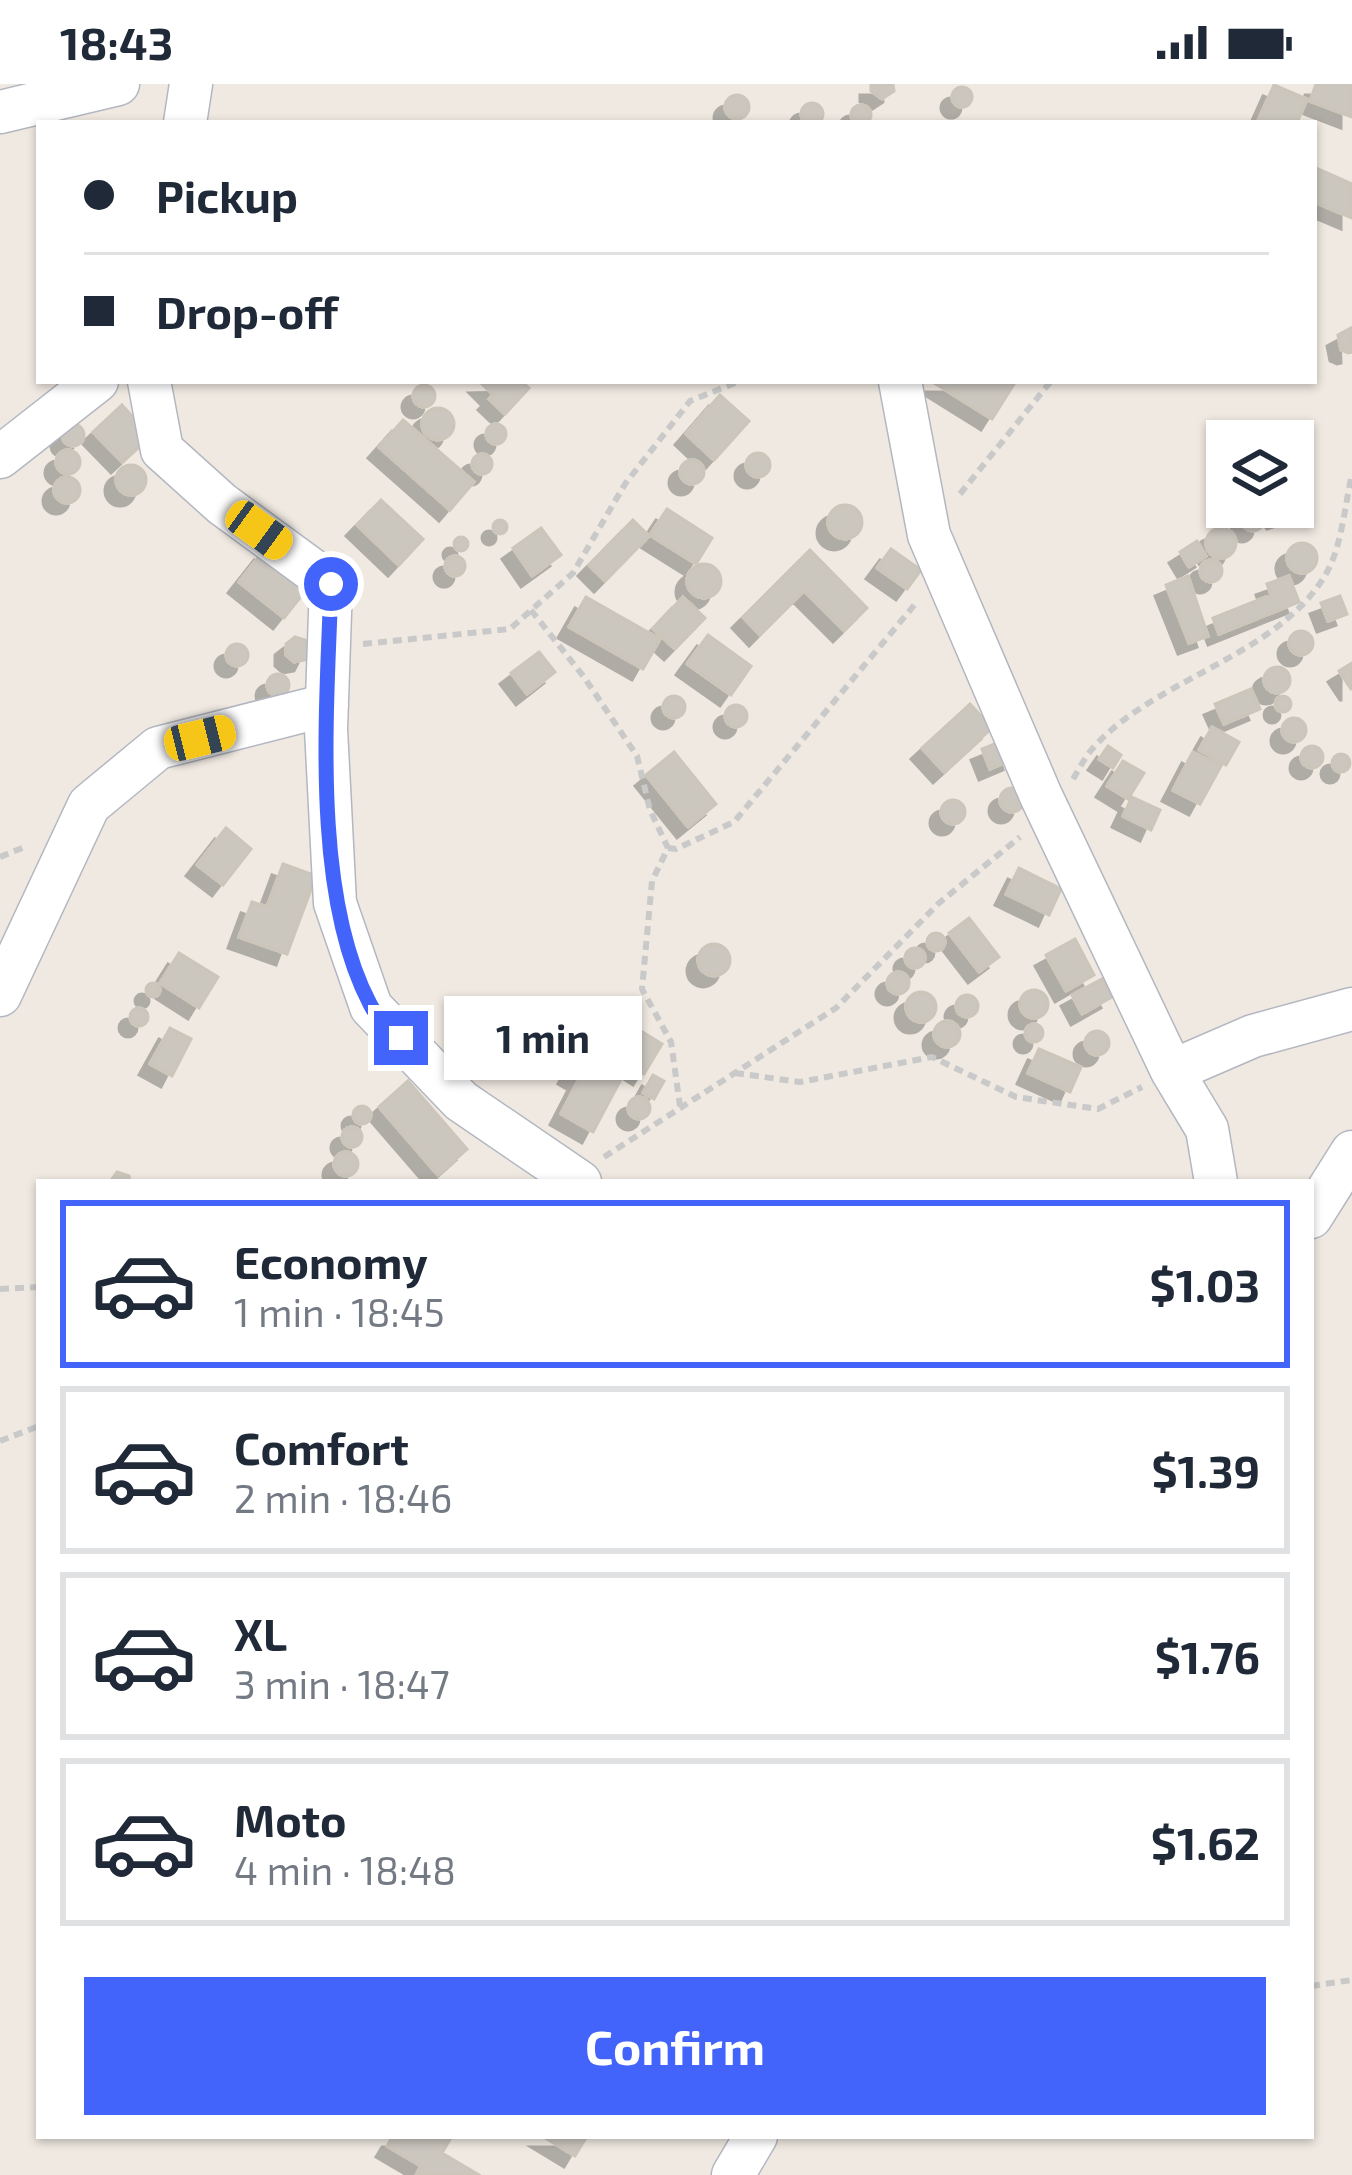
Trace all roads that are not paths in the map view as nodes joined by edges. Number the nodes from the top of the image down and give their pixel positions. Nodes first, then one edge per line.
1 (118, 84) edge
2 (191, 84) edge
3 (0, 112) edge
4 (185, 120) edge
5 (93, 384) edge
6 (150, 384) edge
7 (901, 384) edge
8 (0, 458) edge
9 (327, 705) junction
10 (0, 995) edge
11 (1352, 1009) edge
12 (1172, 1071) junction
13 (1352, 1152) edge
14 (578, 1179) edge
15 (1215, 1179) edge
16 (1314, 1212) edge
17 (754, 2139) edge
18 (733, 2175) edge

1 - 3 street
2 - 4 street
5 - 8 street
6 - 9 street
7 - 12 street
9 - 10 street
9 - 14 street
11 - 12 street
12 - 15 street
13 - 16 street
17 - 18 street

